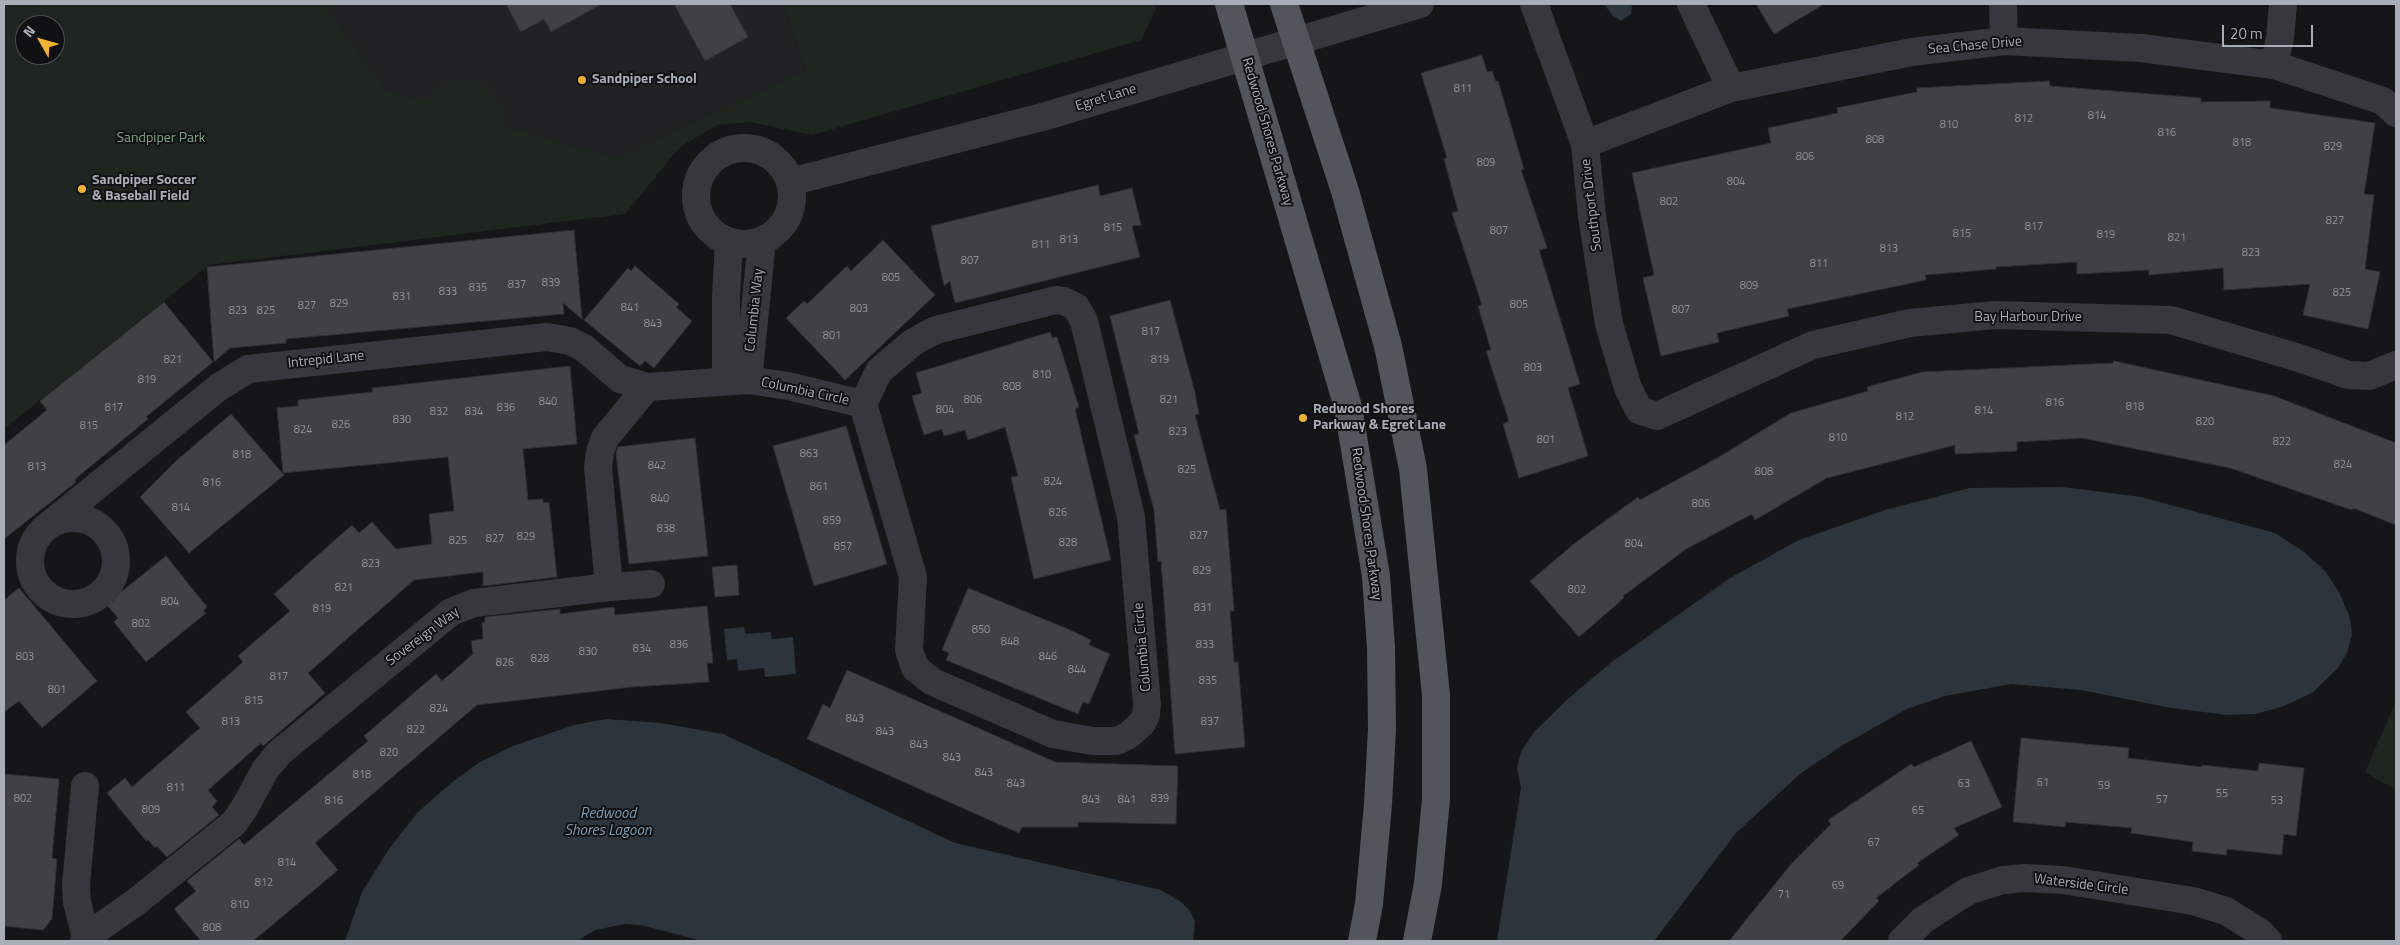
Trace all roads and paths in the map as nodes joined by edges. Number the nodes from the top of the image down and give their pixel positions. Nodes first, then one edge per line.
1 (1229, 4) edge
2 (1284, 4) edge
3 (1420, 4) edge
4 (1534, 4) edge
5 (1691, 4) edge
6 (2003, 4) edge
7 (2283, 4) edge
8 (2004, 41) junction
9 (1295, 42) junction
10 (1245, 57) junction
11 (2274, 65) junction
12 (1731, 88) junction
13 (2396, 112) edge
14 (1585, 144) junction
15 (790, 182) junction
16 (762, 240) junction
17 (729, 241) junction
18 (2396, 366) edge
19 (737, 380) junction
20 (647, 387) junction
21 (863, 404) junction
22 (1639, 410) joint
23 (44, 529) dead end
24 (651, 584) dead end
25 (609, 587) junction
26 (85, 786) dead end
27 (85, 939) edge
28 (1362, 941) edge
29 (1417, 941) edge
30 (1902, 941) edge
31 (2268, 941) edge

1 - 10 main road, Redwood Shores Parkway
2 - 9 main road
3 - 9 street, Egret Lane
4 - 14 street, Southport Drive
5 - 12 street
6 - 8 street
7 - 11 street
8 - 11 street, Sea Chase Drive
8 - 12 street, Sea Chase Drive
9 - 10 street, Egret Lane
9 - 29 main road
10 - 15 street, Egret Lane
10 - 28 main road, Redwood Shores Parkway
11 - 13 street, Sea Chase Drive
12 - 14 street, Sea Chase Drive
14 - 22 street, Southport Drive
15 - 16 street
15 - 17 street
16 - 17 street
16 - 19 street, Columbia Way
17 - 19 street, Columbia Way
18 - 22 street, Bay Harbour Drive
19 - 20 street
19 - 21 street, Columbia Circle
20 - 23 street, Intrepid Lane
20 - 25 street
21 - 21 street, Columbia Circle
24 - 25 street, Sovereign Way
25 - 27 street, Sovereign Way
26 - 27 street
30 - 31 street, Waterside Circle

